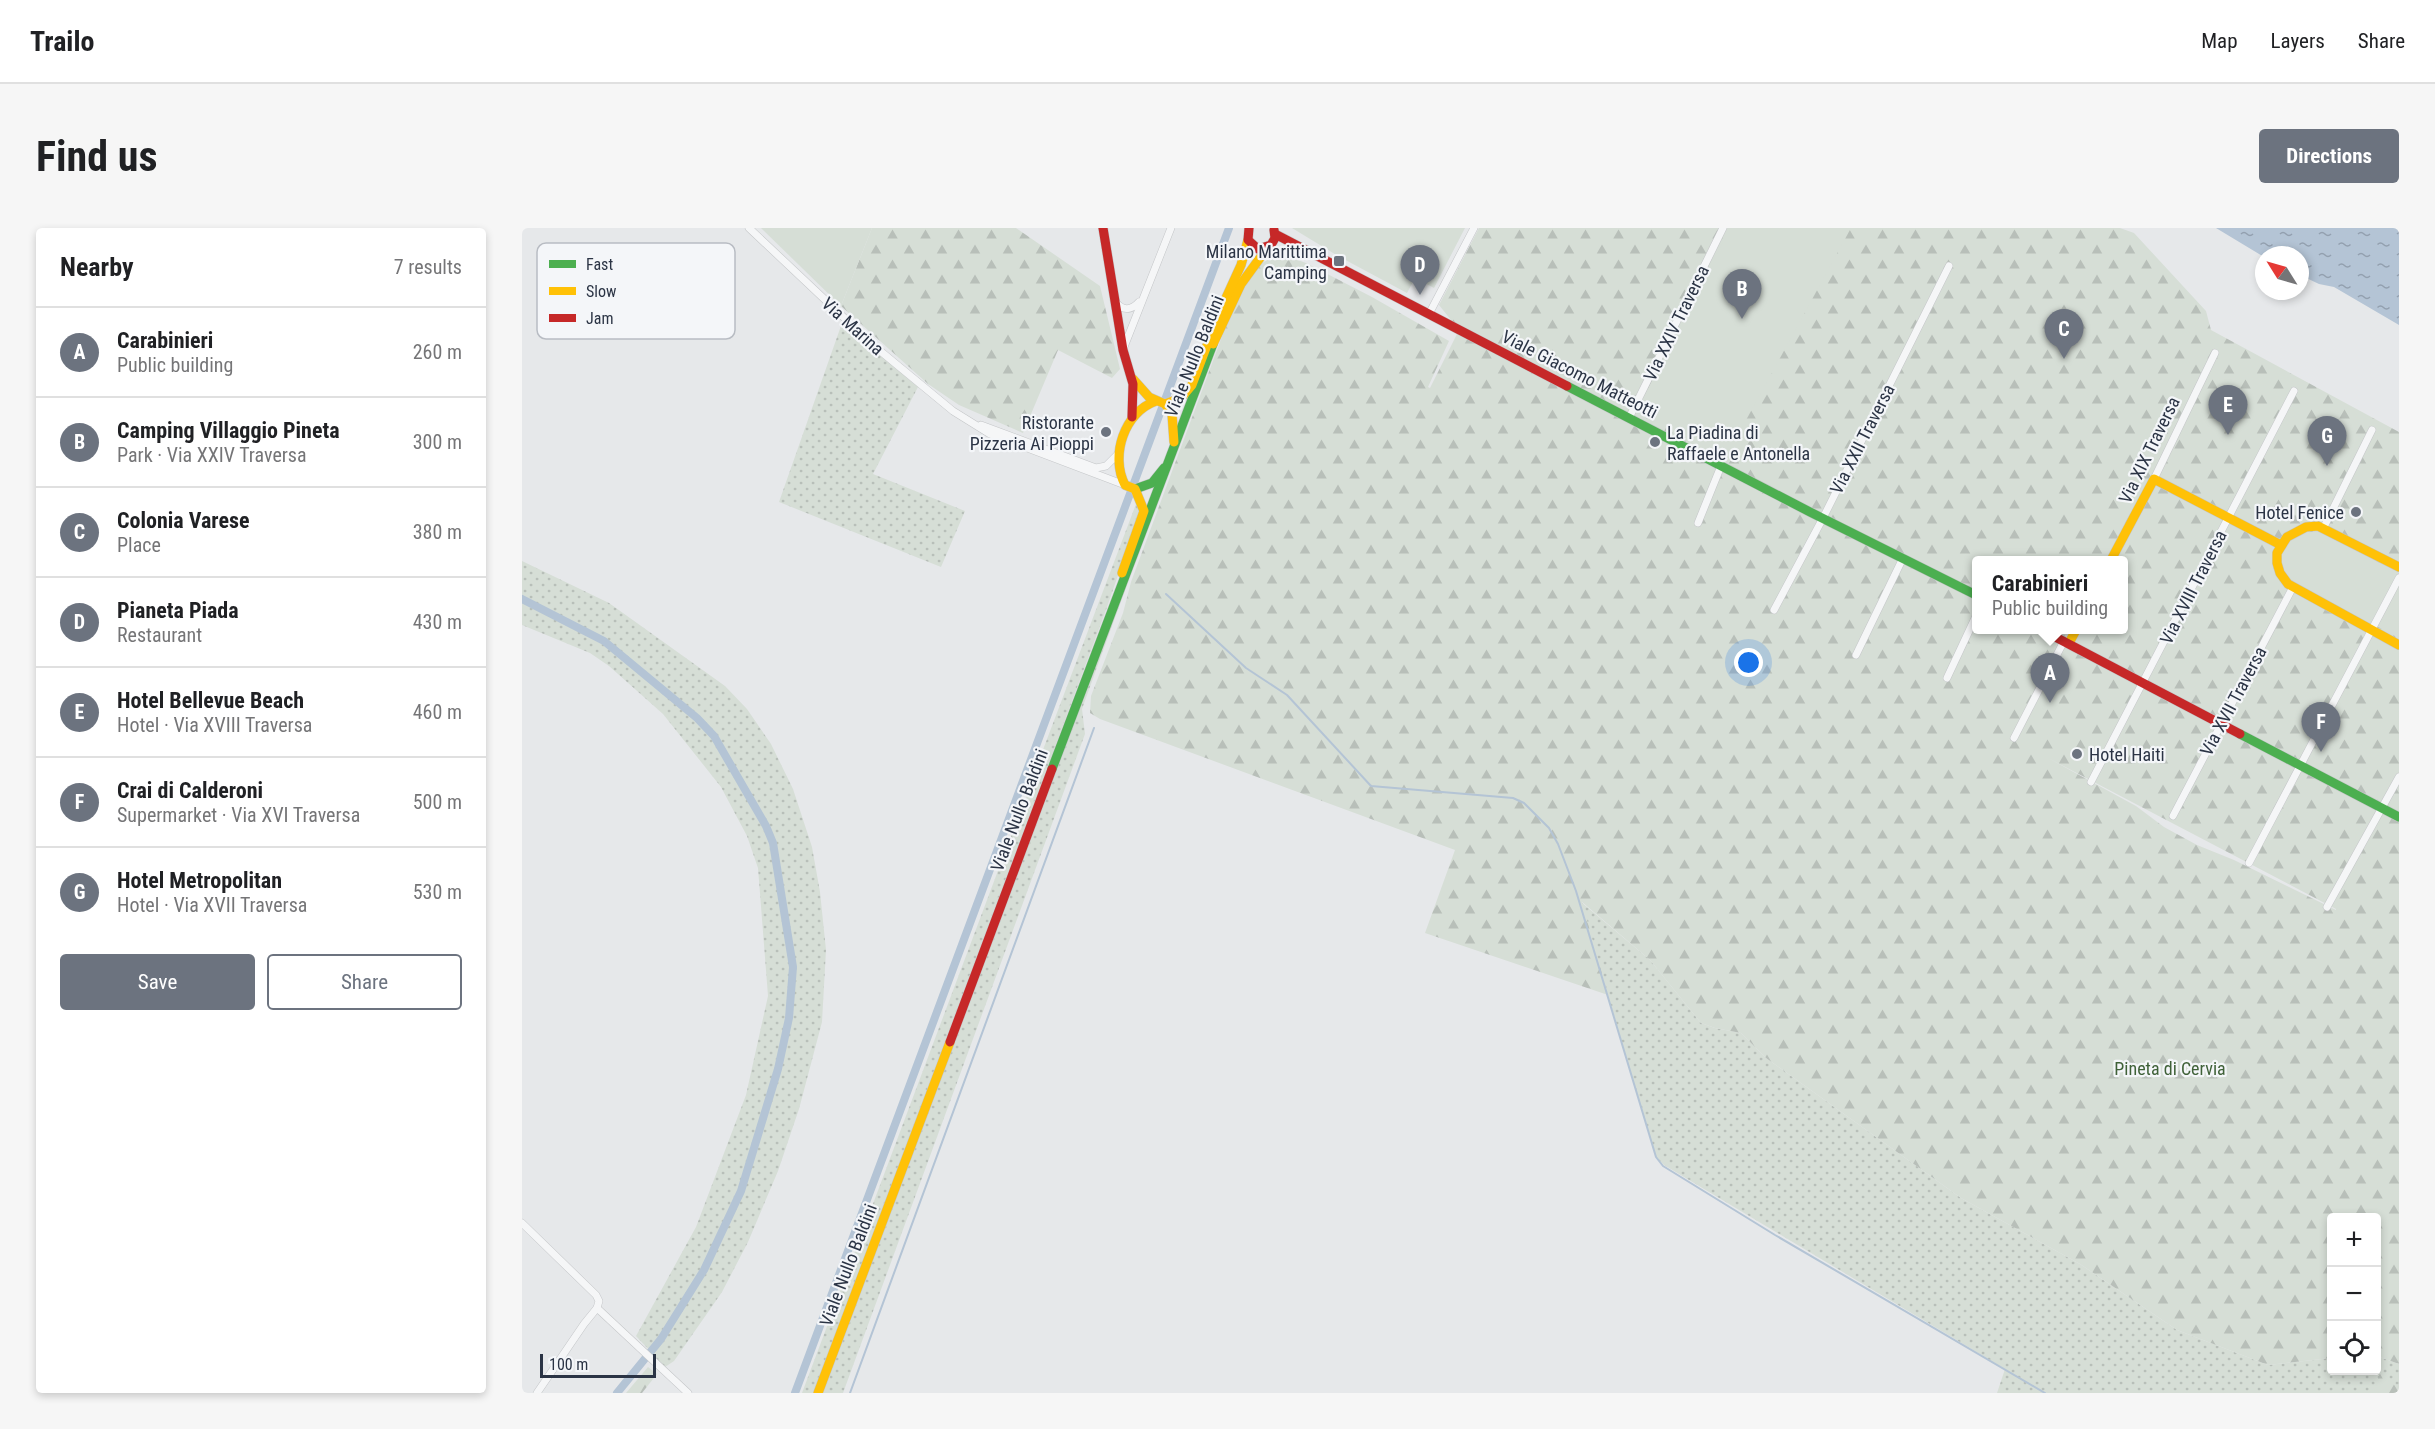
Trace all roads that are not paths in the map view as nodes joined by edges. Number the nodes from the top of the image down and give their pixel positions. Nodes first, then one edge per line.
1 (749, 228) edge
2 (1103, 228) edge
3 (1171, 228) edge
4 (1249, 228) edge
5 (1474, 228) edge
6 (1723, 228) edge
7 (1272, 238) edge
8 (1248, 240) junction
9 (1949, 266) dead end
10 (1113, 299) junction
11 (1141, 299) junction
12 (1429, 314) junction
13 (1123, 350) junction
14 (2215, 353) dead end
15 (1131, 377) junction
16 (2294, 392) dead end
17 (1161, 403) junction
18 (962, 417) junction
19 (1629, 418) junction
20 (1132, 419) junction
21 (2372, 430) dead end
22 (1120, 452) junction
23 (1173, 454) junction
24 (1721, 466) junction
25 (2154, 478) junction
26 (1125, 485) junction
27 (1135, 489) junction
28 (1823, 518) junction
29 (2229, 518) junction
30 (1698, 523) dead end
31 (2324, 527) junction
32 (2279, 544) junction
33 (2114, 556) edge
34 (1903, 558) junction
35 (2399, 567) edge
36 (2399, 578) edge
37 (2293, 587) junction
38 (1972, 593) edge
39 (1774, 610) dead end
40 (1972, 626) edge
41 (1105, 627) junction
42 (2372, 630) junction
43 (2050, 634) edge
44 (2073, 634) edge
45 (2066, 642) junction
46 (2399, 645) edge
47 (1856, 655) dead end
48 (1947, 678) dead end
49 (2144, 681) junction
50 (2221, 724) junction
51 (2014, 738) dead end
52 (2300, 765) junction
53 (2399, 777) edge
54 (2091, 782) dead end
55 (2381, 808) junction
56 (2173, 816) dead end
57 (2399, 817) edge
58 (2248, 863) dead end
59 (2327, 908) dead end
60 (522, 1223) edge
61 (597, 1308) junction
62 (537, 1393) edge
63 (688, 1393) edge
64 (818, 1393) edge

1 - 18 street, Via Marina
2 - 10 street
3 - 11 street
4 - 8 street, Viale Nullo Baldini
5 - 12 street
6 - 19 street, Via XXIV Traversa
7 - 8 street, Viale Giacomo Matteotti
7 - 12 street, Viale Giacomo Matteotti
7 - 23 street, Viale Nullo Baldini
8 - 17 street, Viale Nullo Baldini
9 - 28 street, Via XXII Traversa
10 - 11 street
10 - 13 street
11 - 13 street
12 - 19 street, Viale Giacomo Matteotti
13 - 15 street
14 - 25 street, Via XIX Traversa
15 - 17 street
15 - 20 street
16 - 29 street, Via XVIII Traversa
17 - 20 street, Viale Nullo Baldini
17 - 23 street
18 - 22 street, Via Marina
18 - 26 street, Via Marina
19 - 24 street, Viale Giacomo Matteotti
20 - 22 street
21 - 31 street
22 - 26 street
23 - 27 street
23 - 41 street, Viale Nullo Baldini
24 - 28 street, Viale Giacomo Matteotti
24 - 30 street
25 - 29 street
25 - 33 street, Via XIX Traversa
26 - 27 street
27 - 41 street
28 - 34 street, Viale Giacomo Matteotti
28 - 39 street, Via XXII Traversa
29 - 32 street
29 - 49 street, Via XVIII Traversa
31 - 32 street
31 - 35 street
32 - 37 street
34 - 38 street, Viale Giacomo Matteotti
34 - 47 street
36 - 42 street
37 - 42 street
37 - 50 street, Via XVII Traversa
40 - 48 street
41 - 64 street, Viale Nullo Baldini
42 - 46 street
42 - 52 street
43 - 45 street
44 - 45 street
45 - 49 street
45 - 51 street
49 - 50 street
49 - 54 street, Via XVIII Traversa
50 - 52 street
50 - 56 street, Via XVII Traversa
52 - 55 street
52 - 58 street
53 - 55 street
55 - 57 street
55 - 59 street
60 - 61 street
61 - 62 street
61 - 63 street

